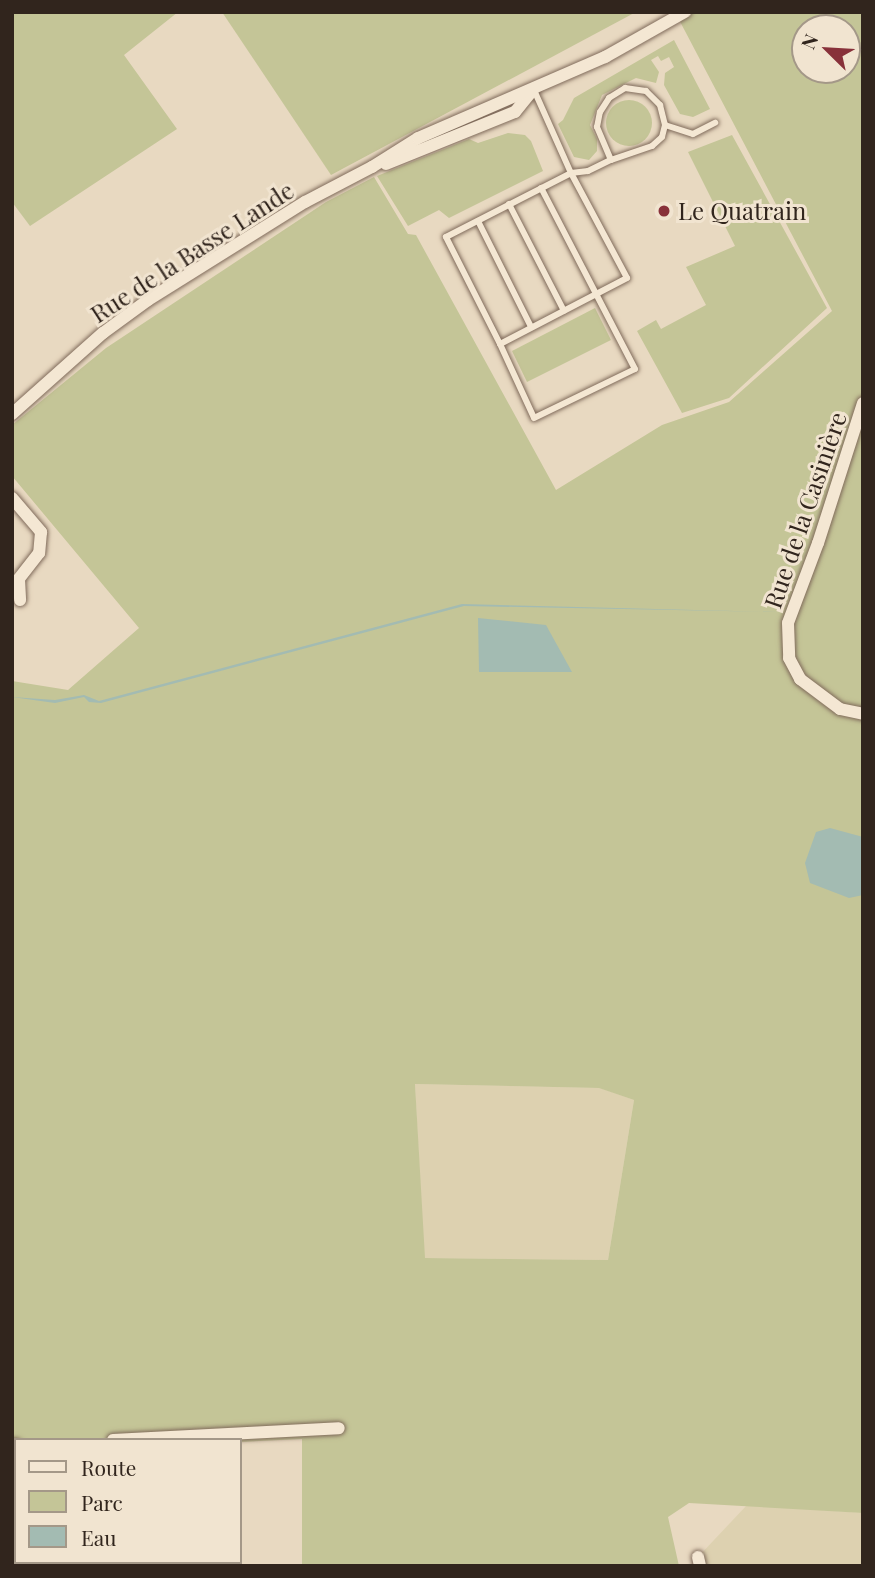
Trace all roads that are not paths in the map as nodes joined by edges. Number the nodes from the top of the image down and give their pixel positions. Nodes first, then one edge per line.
1 (685, 12) edge
2 (534, 90) junction
3 (715, 122) dead end
4 (665, 125) junction
5 (611, 160) junction
6 (571, 173) junction
7 (541, 188) junction
8 (509, 204) junction
9 (478, 220) junction
10 (596, 295) junction
11 (564, 310) junction
12 (531, 327) junction
13 (500, 344) junction
14 (863, 403) edge
15 (12, 414) edge
16 (12, 498) edge
17 (20, 600) dead end
18 (863, 714) edge
19 (339, 1428) dead end
20 (172, 1438) edge

1 - 2 street, Rue de la Basse Lande
2 - 6 lane
2 - 15 street, Rue de la Basse Lande
3 - 4 lane
4 - 5 lane
4 - 5 lane
5 - 6 lane
6 - 7 lane
6 - 10 lane
7 - 8 lane
7 - 10 lane
8 - 9 lane
8 - 11 lane
9 - 12 lane
9 - 13 lane
10 - 11 lane
10 - 13 lane
11 - 12 lane
12 - 13 lane
14 - 18 street, Rue de la Casinière
16 - 17 street
19 - 20 street

